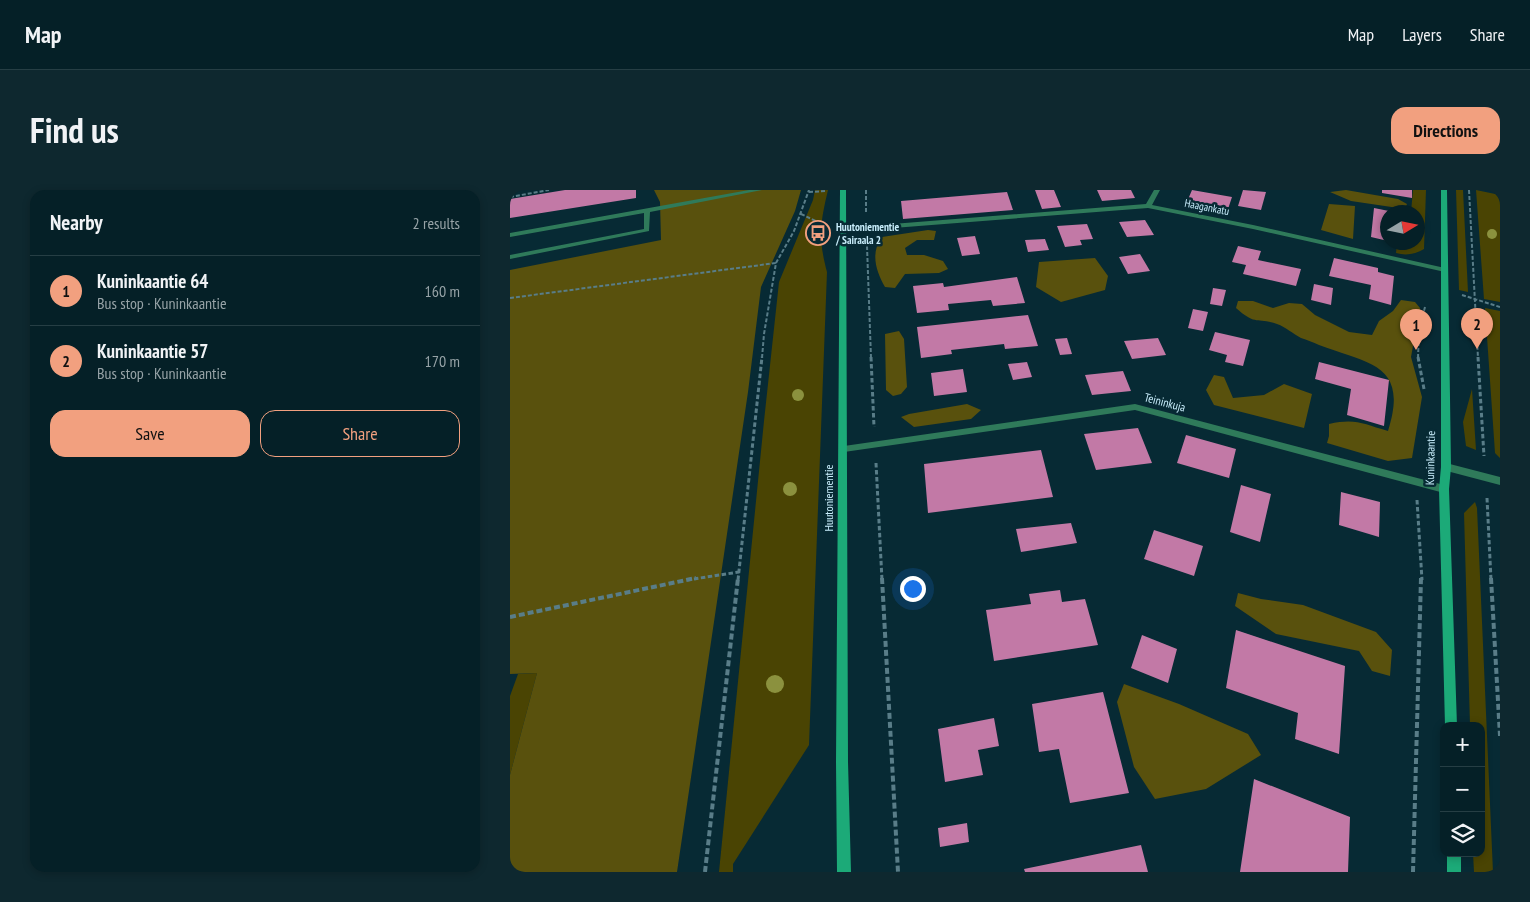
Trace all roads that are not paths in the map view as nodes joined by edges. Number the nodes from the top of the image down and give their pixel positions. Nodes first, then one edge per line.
1 (759, 190) edge
2 (843, 190) edge
3 (1157, 190) edge
4 (1444, 190) edge
5 (1148, 206) junction
6 (647, 211) junction
7 (842, 230) junction
8 (510, 235) edge
9 (510, 257) edge
10 (1444, 270) junction
11 (844, 449) junction
12 (1446, 467) junction
13 (1500, 481) edge
14 (1444, 489) junction
15 (1451, 722) edge
16 (842, 806) junction
17 (1454, 857) edge
18 (837, 872) edge
19 (844, 872) edge
20 (1454, 872) edge

1 - 6 street
2 - 7 main road, Huutoniementie
3 - 5 street
4 - 10 main road, Kuninkaantie
5 - 7 street, Haagankatu
5 - 10 street, Haagankatu
6 - 8 street
6 - 9 street
7 - 11 main road, Huutoniementie
10 - 12 main road, Kuninkaantie
11 - 14 street, Teininkuja
11 - 16 main road, Huutoniementie
12 - 13 street
12 - 14 main road, Kuninkaantie
14 - 15 main road, Kuninkaantie
16 - 18 main road, Huutoniementie
16 - 19 main road, Huutoniementie
17 - 20 main road

